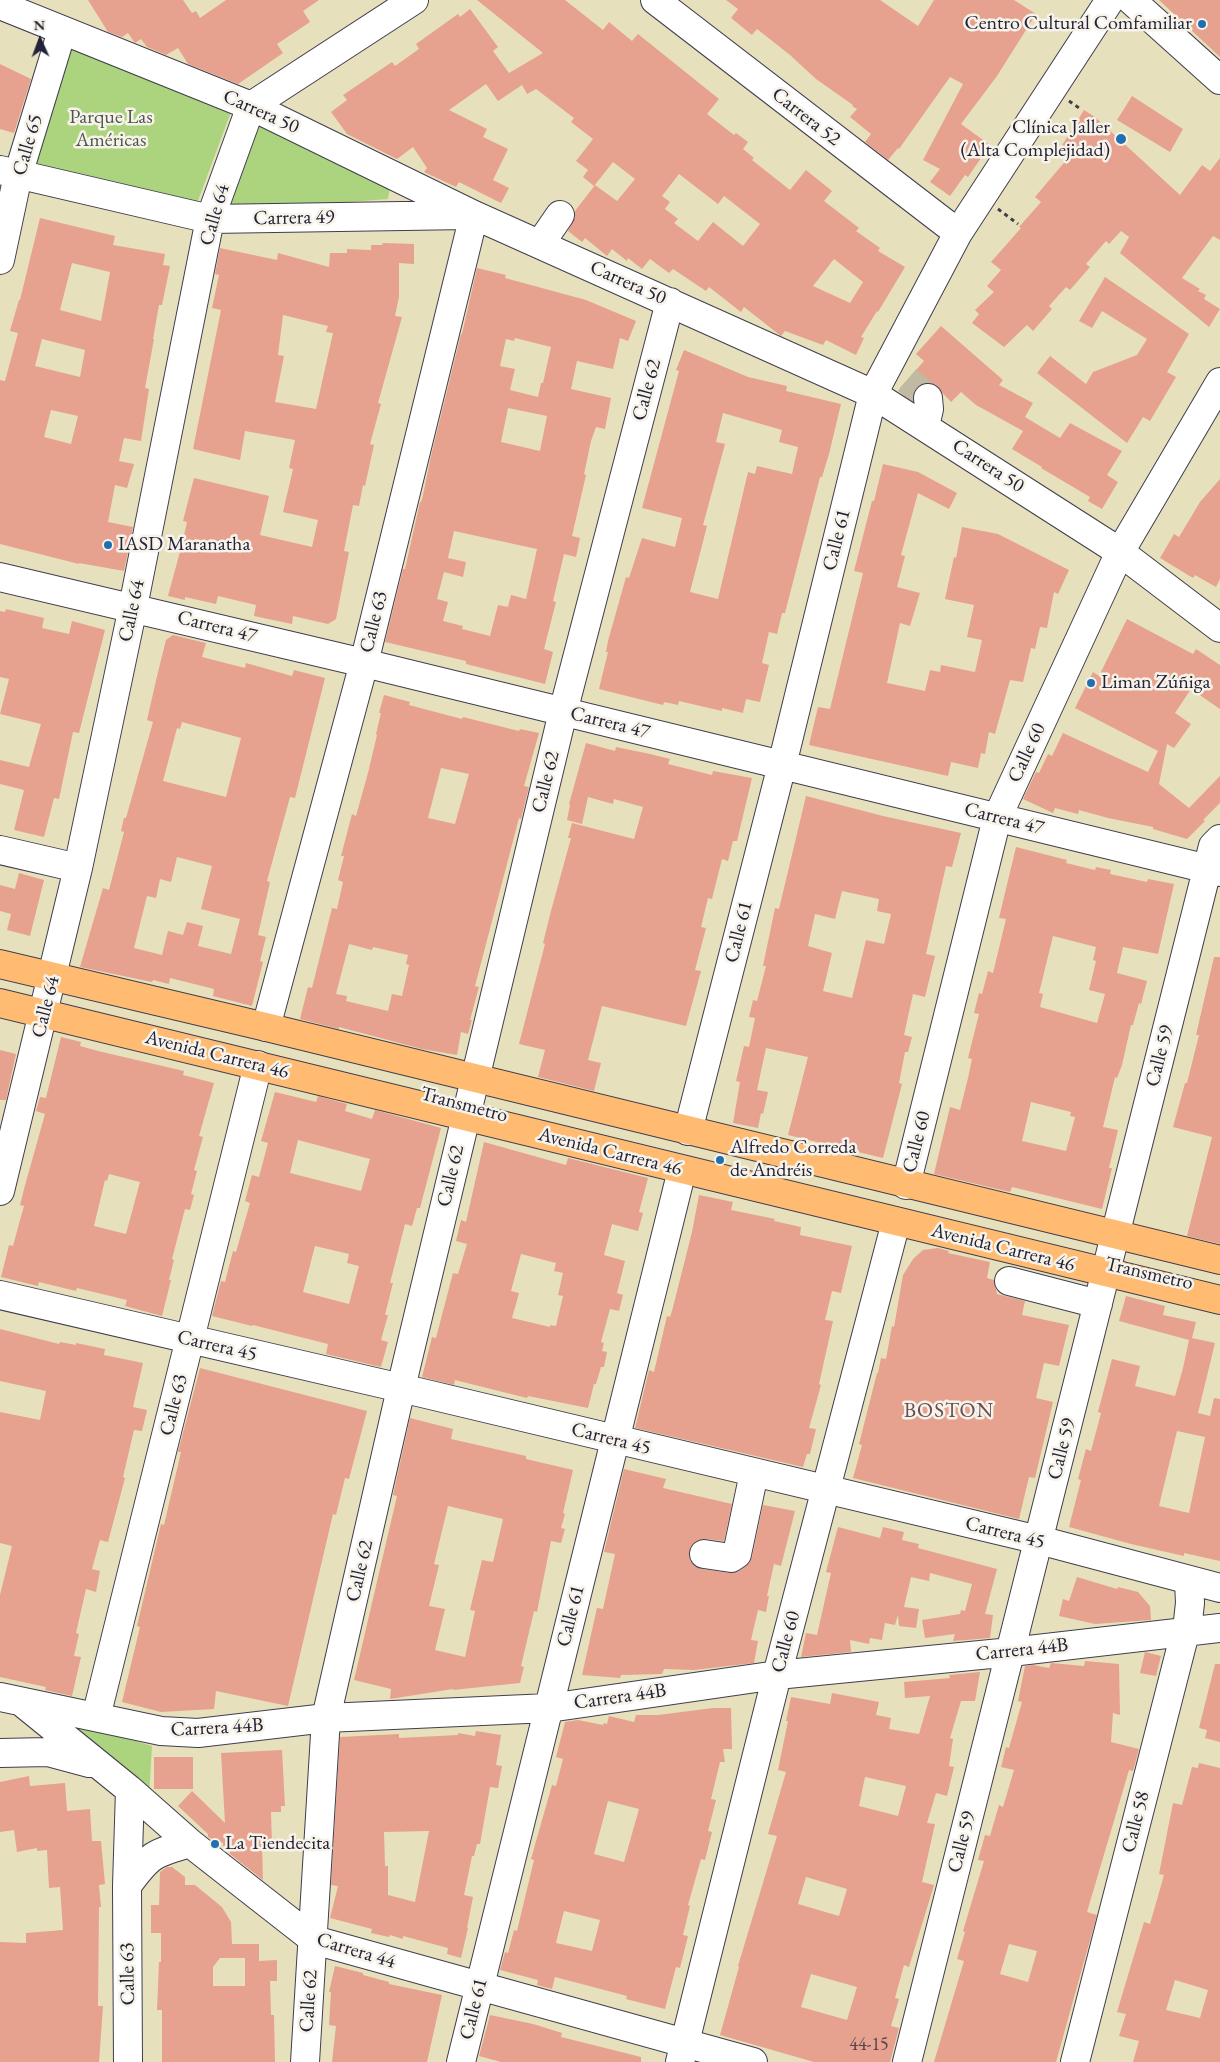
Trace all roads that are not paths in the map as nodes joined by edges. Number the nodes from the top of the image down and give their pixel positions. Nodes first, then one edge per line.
1 (414, 0) edge
2 (655, 0) edge
3 (1110, 0) edge
4 (1131, 0) edge
5 (0, 5) edge
6 (62, 31) junction
7 (1220, 80) edge
8 (251, 106) junction
9 (9, 172) edge
10 (474, 215) junction
11 (560, 215) dead end
12 (210, 219) junction
13 (958, 233) junction
14 (540, 244) junction
15 (0, 260) edge
16 (670, 302) junction
17 (1220, 382) edge
18 (873, 394) junction
19 (928, 398) dead end
20 (925, 426) junction
21 (1120, 552) junction
22 (0, 576) edge
23 (133, 607) junction
24 (1220, 628) edge
25 (364, 663) junction
26 (563, 712) junction
27 (782, 765) junction
28 (997, 818) junction
29 (1220, 839) edge
30 (0, 850) edge
31 (78, 868) junction
32 (1214, 871) edge
33 (0, 964) edge
34 (0, 975) edge
35 (0, 990) edge
36 (48, 995) junction
37 (0, 1003) edge
38 (266, 1027) junction
39 (258, 1065) junction
40 (470, 1097) junction
41 (688, 1131) junction
42 (682, 1170) junction
43 (906, 1185) junction
44 (0, 1191) edge
45 (896, 1222) junction
46 (1111, 1254) junction
47 (1220, 1260) edge
48 (1220, 1270) edge
49 (1009, 1281) dead end
50 (1220, 1290) edge
51 (0, 1295) edge
52 (1220, 1300) edge
53 (1098, 1304) junction
54 (190, 1340) junction
55 (401, 1388) junction
56 (615, 1440) junction
57 (754, 1473) junction
58 (826, 1490) junction
59 (1038, 1540) junction
60 (704, 1554) dead end
61 (1189, 1581) junction
62 (1220, 1588) edge
63 (1220, 1628) edge
64 (1185, 1633) junction
65 (1010, 1652) junction
66 (777, 1675) junction
67 (11, 1699) edge
68 (549, 1708) junction
69 (96, 1717) junction
70 (326, 1718) junction
71 (0, 1753) edge
72 (101, 1766) junction
73 (130, 1790) junction
74 (190, 1843) junction
75 (127, 1886) junction
76 (314, 1940) junction
77 (480, 1987) junction
78 (682, 2052) edge
79 (128, 2062) edge
80 (305, 2062) edge
81 (461, 2062) edge
82 (753, 2062) edge
83 (907, 2062) edge
84 (1075, 2062) edge

1 - 8 street
2 - 13 street, Carrera 52
3 - 13 street, Calle 61
4 - 7 street
5 - 6 street, Carrera 50
6 - 8 street, Carrera 50
6 - 9 street, Calle 65
8 - 10 street, Carrera 50
8 - 12 street, Calle 64
9 - 12 street, Carrera 49
9 - 15 street, Calle 65
10 - 12 street, Carrera 49
10 - 14 street, Carrera 50
10 - 25 street, Calle 63
11 - 14 street
12 - 23 street, Calle 64
13 - 18 street, Calle 61
14 - 16 street, Carrera 50
16 - 18 street, Carrera 50
16 - 26 street, Calle 62
17 - 21 street, Calle 60
18 - 20 street, Carrera 50
18 - 27 street, Calle 61
19 - 20 street
20 - 21 street, Carrera 50
21 - 24 street, Carrera 50
21 - 28 street, Calle 60
22 - 23 street, Carrera 47
23 - 25 street, Carrera 47
23 - 31 street, Calle 64
25 - 26 street, Carrera 47
25 - 38 street, Calle 63
26 - 27 street, Carrera 47
26 - 40 street, Calle 62
27 - 28 street, Carrera 47
27 - 41 street, Calle 61
28 - 32 street, Carrera 47
28 - 43 street, Calle 60
29 - 32 street, Calle 59
30 - 31 street
31 - 36 street, Calle 64
32 - 46 street, Calle 59
33 - 36 main road, Avenida Carrera 46
34 - 36 street, Transmetro
35 - 36 street, Transmetro
36 - 37 main road, Avenida Carrera 46
36 - 38 main road, Avenida Carrera 46
36 - 39 main road, Avenida Carrera 46
36 - 40 street, Transmetro
36 - 44 street, Calle 64
38 - 40 main road, Avenida Carrera 46
39 - 40 main road, Avenida Carrera 46
39 - 54 street, Calle 63
40 - 41 main road, Avenida Carrera 46
40 - 42 main road, Avenida Carrera 46
40 - 46 street, Transmetro
40 - 55 street, Calle 62
41 - 43 main road, Avenida Carrera 46
42 - 45 main road, Avenida Carrera 46
42 - 56 street, Calle 61
43 - 46 main road, Avenida Carrera 46
45 - 46 main road, Avenida Carrera 46
45 - 58 street, Calle 60
46 - 47 main road, Avenida Carrera 46
46 - 48 street, Transmetro
46 - 50 street, Transmetro
46 - 52 main road, Avenida Carrera 46
46 - 53 street, Calle 59
49 - 53 street
51 - 54 street, Carrera 45
53 - 59 street, Calle 59
54 - 55 street, Carrera 45
54 - 69 street, Calle 63
55 - 56 street, Carrera 45
55 - 70 street, Calle 62
56 - 57 street, Carrera 45
56 - 68 street, Calle 61
57 - 58 street, Carrera 45
57 - 60 street
58 - 59 street, Carrera 45
58 - 66 street, Calle 60
59 - 61 street, Carrera 45
59 - 65 street, Calle 59
61 - 62 street, Carrera 45
61 - 64 street, Calle 58
63 - 64 street, Carrera 44B
64 - 65 street, Carrera 44B
64 - 84 street, Calle 58
65 - 66 street, Carrera 44B
65 - 83 street, Calle 59
66 - 68 street, Carrera 44B
66 - 78 street, Calle 60
67 - 69 street, Carrera 44B
67 - 72 street, Carrera 44
68 - 70 street, Carrera 44B
68 - 77 street, Calle 61
69 - 70 street, Carrera 44B
70 - 76 street, Calle 62
71 - 72 street
72 - 73 street, Carrera 44
73 - 74 street, Carrera 44
73 - 75 street, Calle 63
74 - 75 street
74 - 76 street, Carrera 44
75 - 79 street, Calle 63
76 - 77 street, Carrera 44
76 - 80 street, Calle 62
77 - 78 street, Carrera 44
77 - 81 street, Calle 61
78 - 82 street, Carrera 44

